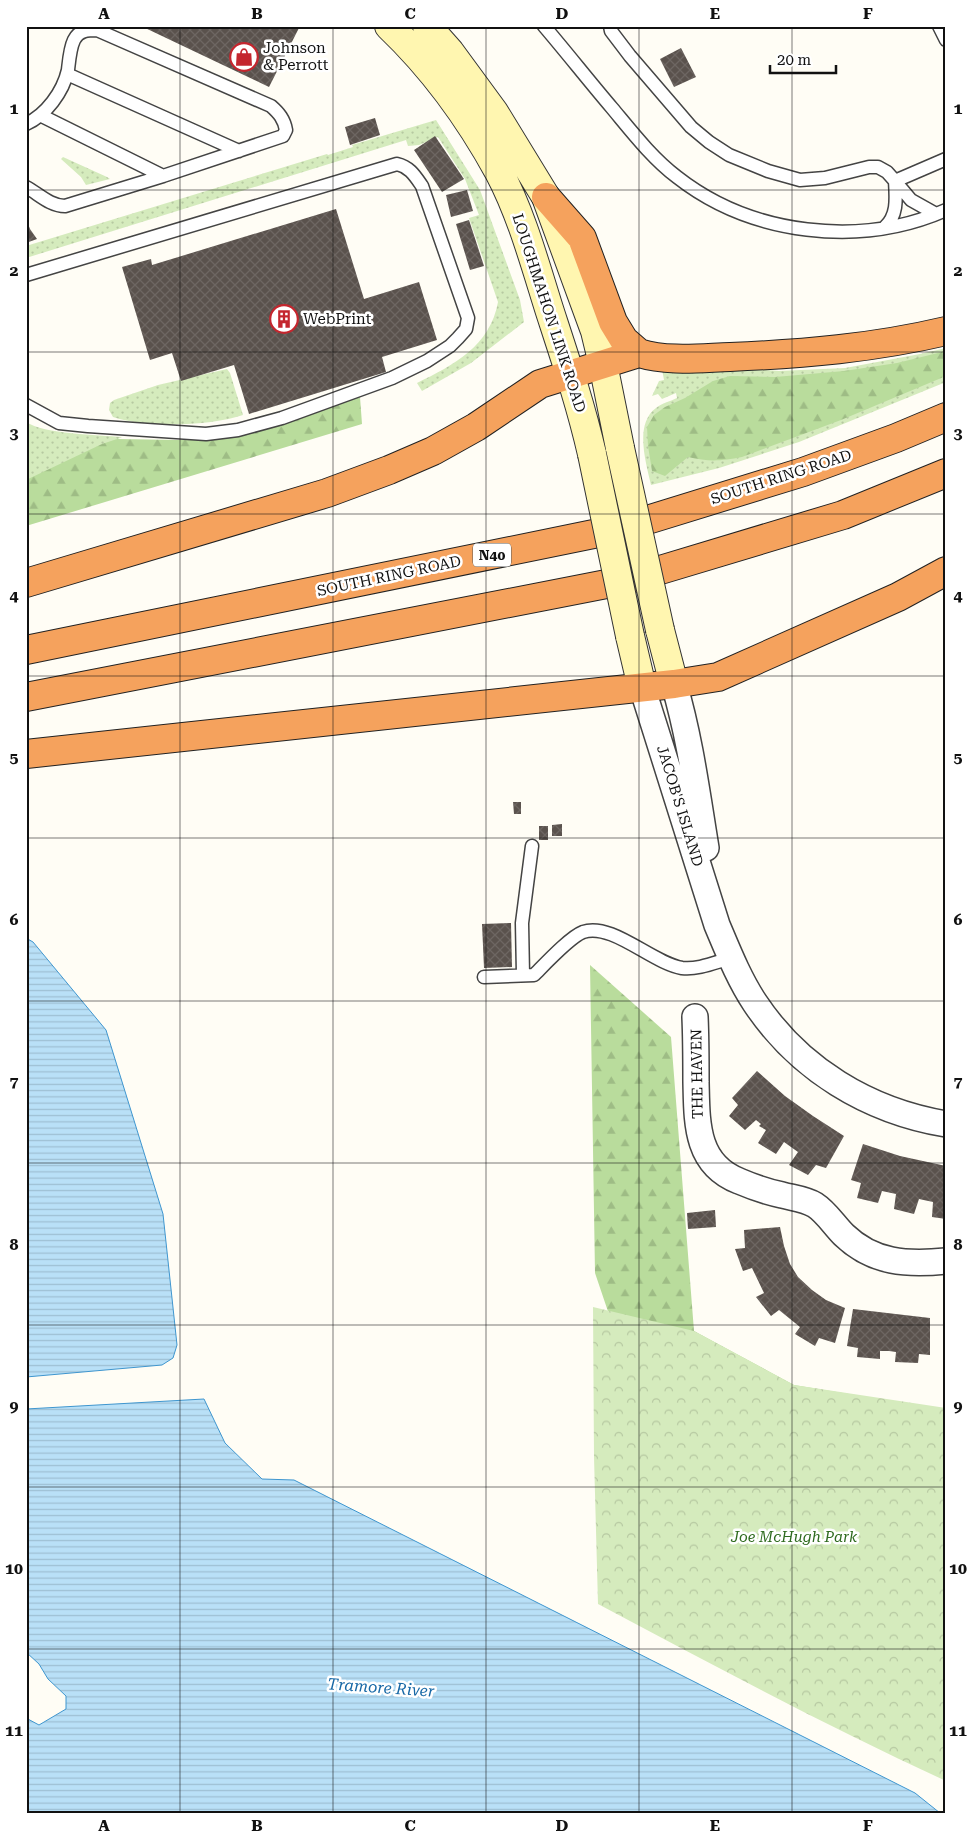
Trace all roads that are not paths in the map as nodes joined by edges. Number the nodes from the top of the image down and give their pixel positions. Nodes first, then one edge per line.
1 (389, 26) edge
2 (427, 26) edge
3 (544, 26) edge
4 (610, 26) edge
5 (939, 26) edge
6 (946, 40) edge
7 (67, 74) junction
8 (40, 115) junction
9 (26, 124) edge
10 (239, 151) junction
11 (946, 159) edge
12 (164, 176) junction
13 (895, 181) junction
14 (26, 187) edge
15 (546, 197) junction
16 (941, 212) edge
17 (886, 227) junction
18 (26, 275) edge
19 (946, 331) edge
20 (639, 353) junction
21 (604, 364) junction
22 (571, 373) junction
23 (26, 405) edge
24 (946, 417) edge
25 (946, 473) edge
26 (946, 571) edge
27 (26, 583) edge
28 (26, 650) edge
29 (674, 684) junction
30 (642, 687) junction
31 (26, 697) edge
32 (26, 754) edge
33 (532, 846) dead end
34 (717, 925) junction
35 (731, 958) junction
36 (523, 975) junction
37 (484, 977) dead end
38 (695, 1017) dead end
39 (946, 1124) edge
40 (946, 1261) edge

1 - 22 main road, LOUGHMAHON LINK ROAD
2 - 15 main road, LOUGHMAHON LINK ROAD
3 - 17 lane
4 - 13 lane
5 - 6 lane
7 - 8 lane
7 - 10 lane
7 - 10 lane
8 - 9 lane
8 - 12 lane
10 - 12 lane
11 - 13 lane
12 - 14 lane
13 - 16 lane
13 - 17 lane
15 - 20 highway
15 - 21 main road, LOUGHMAHON LINK ROAD
16 - 17 lane
18 - 23 lane
19 - 20 highway
20 - 21 highway
21 - 22 highway
21 - 29 main road, LOUGHMAHON LINK ROAD, bridge
22 - 27 highway
22 - 30 main road, LOUGHMAHON LINK ROAD, bridge
24 - 28 highway, SOUTH RING ROAD / N40
25 - 31 highway
26 - 29 highway
29 - 30 highway
29 - 34 street, JACOB'S ISLAND
30 - 32 highway
30 - 34 street, JACOB'S ISLAND
33 - 36 lane
34 - 35 street, JACOB'S ISLAND
35 - 36 lane
35 - 39 street, JACOB'S ISLAND
36 - 37 lane
38 - 40 street, THE HAVEN

